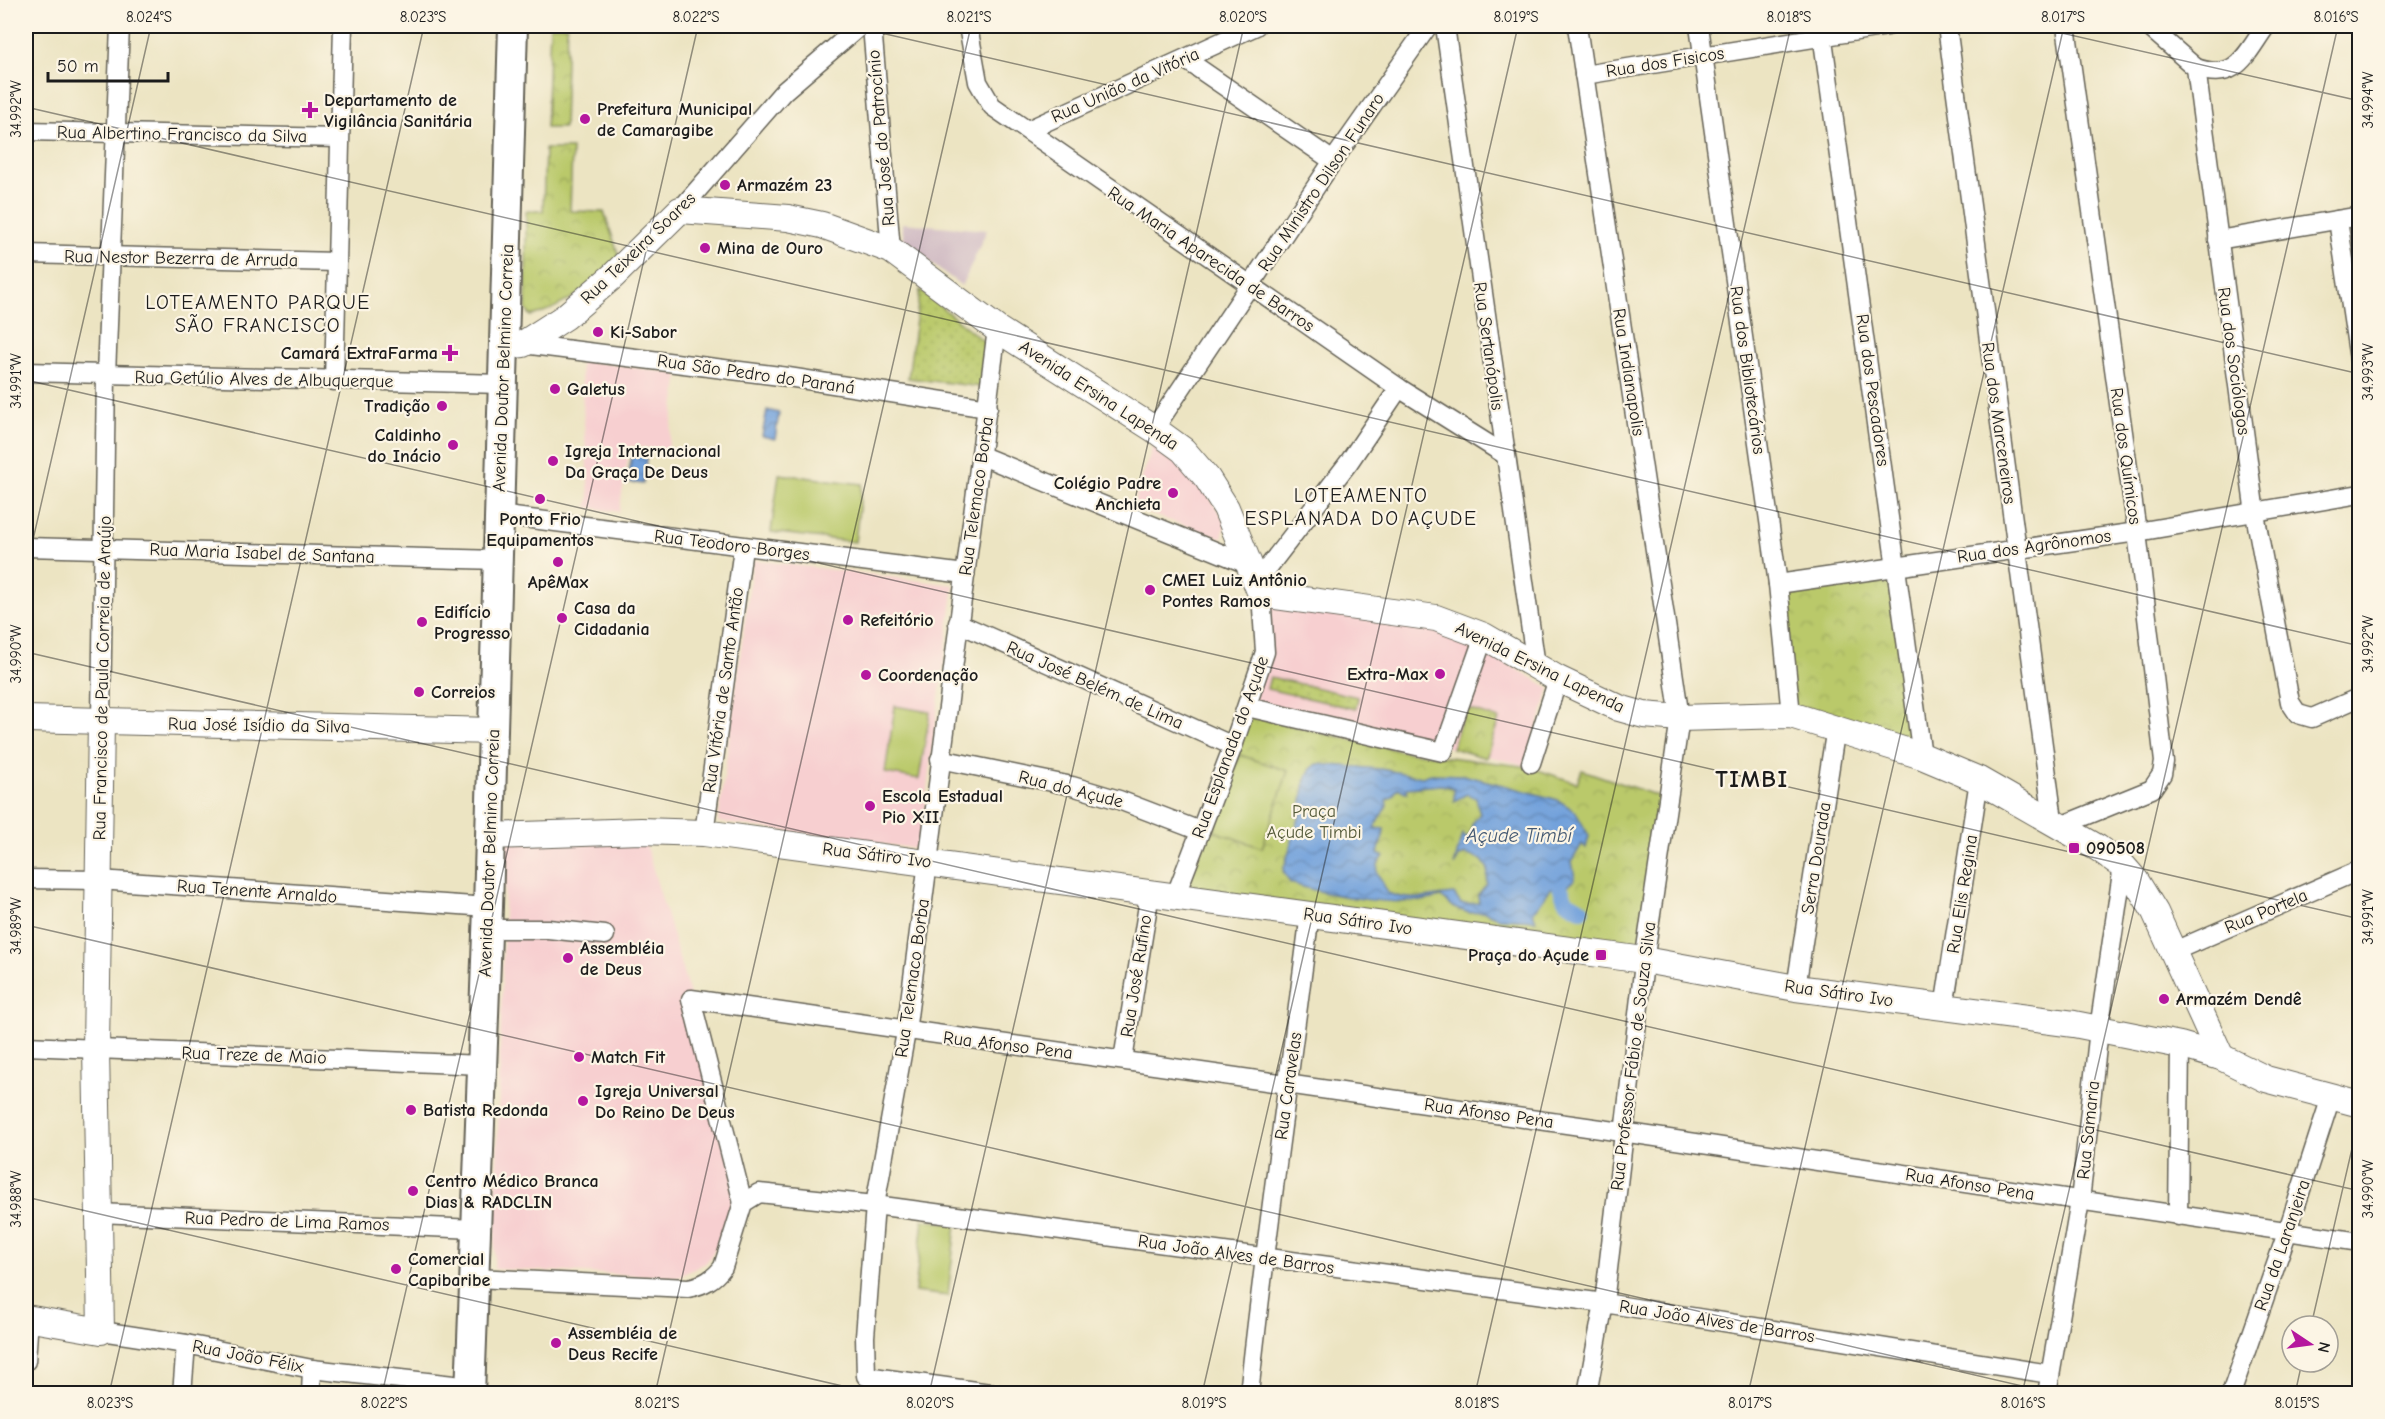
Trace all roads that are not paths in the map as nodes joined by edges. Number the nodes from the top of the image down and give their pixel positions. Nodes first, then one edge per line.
1 (120, 26) edge
2 (343, 26) edge
3 (513, 26) edge
4 (860, 26) edge
5 (872, 26) edge
6 (968, 26) edge
7 (1256, 26) edge
8 (1428, 26) edge
9 (1445, 26) edge
10 (1577, 26) edge
11 (1699, 26) edge
12 (1888, 26) edge
13 (1947, 26) edge
14 (2066, 26) edge
15 (2148, 26) edge
16 (2266, 26) edge
17 (1822, 31) edge
18 (1703, 56) junction
19 (1185, 58) junction
20 (2196, 68) junction
21 (1584, 75) junction
22 (1028, 130) junction
23 (26, 131) edge
24 (116, 132) junction
25 (339, 138) junction
26 (1333, 161) junction
27 (680, 210) junction
28 (2360, 216) edge
29 (2338, 220) junction
30 (2218, 240) junction
31 (891, 250) junction
32 (26, 254) edge
33 (111, 256) junction
34 (337, 262) junction
35 (1251, 287) junction
36 (997, 329) junction
37 (513, 345) junction
38 (2360, 366) edge
39 (26, 372) edge
40 (106, 375) junction
41 (334, 381) junction
42 (502, 384) junction
43 (1398, 388) junction
44 (988, 408) junction
45 (1154, 429) junction
46 (1504, 454) junction
47 (982, 456) junction
48 (2360, 494) edge
49 (2255, 514) junction
50 (499, 515) junction
51 (2137, 532) junction
52 (26, 547) edge
53 (104, 548) junction
54 (743, 548) junction
55 (2016, 548) junction
56 (498, 560) junction
57 (1898, 566) junction
58 (965, 574) junction
59 (1255, 580) junction
60 (1778, 584) junction
61 (958, 623) junction
62 (1484, 636) junction
63 (1536, 666) junction
64 (1558, 679) junction
65 (2360, 697) edge
66 (1247, 707) junction
67 (1791, 715) junction
68 (1680, 718) junction
69 (26, 719) edge
70 (101, 721) junction
71 (1836, 728) junction
72 (493, 731) junction
73 (1233, 746) junction
74 (1922, 756) junction
75 (940, 759) junction
76 (1530, 763) dead end
77 (1979, 780) junction
78 (2058, 823) junction
79 (1200, 831) junction
80 (704, 833) junction
81 (490, 836) junction
82 (927, 862) junction
83 (2123, 866) junction
84 (2360, 870) edge
85 (26, 879) edge
86 (99, 880) junction
87 (1162, 895) junction
88 (1310, 914) junction
89 (488, 918) junction
90 (605, 935) dead end
91 (2172, 952) junction
92 (1644, 960) junction
93 (1796, 988) junction
94 (1944, 1008) junction
95 (2099, 1029) junction
96 (906, 1032) junction
97 (2180, 1045) junction
98 (26, 1046) edge
99 (96, 1048) junction
100 (2221, 1057) junction
101 (1123, 1060) junction
102 (482, 1065) junction
103 (1289, 1085) junction
104 (2331, 1097) junction
105 (2360, 1104) edge
106 (1622, 1132) junction
107 (2080, 1201) junction
108 (743, 1203) junction
109 (875, 1204) junction
110 (98, 1213) junction
111 (2178, 1216) junction
112 (476, 1229) junction
113 (2287, 1233) junction
114 (2360, 1242) edge
115 (1263, 1257) junction
116 (475, 1278) junction
117 (1604, 1303) junction
118 (27, 1318) edge
119 (101, 1331) junction
120 (186, 1344) junction
121 (26, 1361) edge
122 (312, 1369) junction
123 (2050, 1374) junction
124 (470, 1390) edge
125 (182, 1394) edge
126 (311, 1394) edge
127 (997, 1394) edge
128 (1249, 1394) edge
129 (1587, 1394) edge
130 (2047, 1394) edge
131 (2231, 1394) edge

1 - 24 street, Rua Francisco de Paula Correia de Araújo
2 - 25 street
3 - 37 main road, Avenida Doutor Belmino Correia
4 - 27 street, Rua Teixeira Soares
5 - 31 street, Rua José do Patrocínio
6 - 22 street, Rua Maria Aparecida de Barros
7 - 19 street, Rua União da Vitória
8 - 26 street, Rua Ministro Dilson Funaro
9 - 46 street, Rua Sertanópolis
10 - 21 street, Rua Indianapolis
11 - 18 street, Rua dos Bibliotecários
12 - 17 street, Rua dos Fisicos
13 - 55 street, Rua dos Marceneiros
14 - 51 street, Rua dos Químicos
15 - 20 street
16 - 20 street
17 - 18 street, Rua dos Fisicos
17 - 57 street, Rua dos Pescadores
18 - 21 street, Rua dos Fisicos
18 - 60 street, Rua dos Bibliotecários
19 - 22 street, Rua União da Vitória
19 - 26 street
20 - 30 street, Rua dos Sociólogos
21 - 68 street, Rua Indianapolis
22 - 35 street, Rua Maria Aparecida de Barros
23 - 24 street, Rua Albertino Francisco da Silva
24 - 25 street, Rua Albertino Francisco da Silva
24 - 33 street, Rua Francisco de Paula Correia de Araújo
25 - 34 street
26 - 35 street, Rua Ministro Dilson Funaro
27 - 31 street, Avenida Ersina Lapenda
27 - 37 street, Rua Teixeira Soares
28 - 29 street
29 - 30 street
29 - 38 street
30 - 49 street, Rua dos Sociólogos
31 - 36 street, Avenida Ersina Lapenda
32 - 33 street, Rua Nestor Bezerra de Arruda
33 - 34 street, Rua Nestor Bezerra de Arruda
33 - 40 street, Rua Francisco de Paula Correia de Araújo
34 - 41 street
35 - 43 street, Rua Maria Aparecida de Barros
35 - 45 street, Rua Ministro Dilson Funaro
36 - 44 street, Rua Telemaco Borba
36 - 45 street, Avenida Ersina Lapenda
37 - 42 main road, Avenida Doutor Belmino Correia
37 - 44 street, Rua São Pedro do Paraná
39 - 40 street, Rua Getúlio Alves de Albuquerque
40 - 41 street, Rua Getúlio Alves de Albuquerque
40 - 53 street, Rua Francisco de Paula Correia de Araújo
41 - 42 street, Rua Getúlio Alves de Albuquerque
42 - 50 main road, Avenida Doutor Belmino Correia
43 - 46 street, Rua Maria Aparecida de Barros
43 - 59 street
44 - 47 street, Rua Telemaco Borba
45 - 59 street, Avenida Ersina Lapenda
46 - 63 street, Rua Sertanópolis
47 - 58 street, Rua Telemaco Borba
47 - 59 street
48 - 49 street, Rua dos Agrônomos
49 - 51 street, Rua dos Agrônomos
49 - 65 street, Rua dos Sociólogos
50 - 54 street, Rua Teodoro Borges
50 - 56 main road, Avenida Doutor Belmino Correia
51 - 55 street, Rua dos Agrônomos
51 - 78 street, Rua dos Químicos
52 - 53 street, Rua Maria Isabel de Santana
53 - 56 street, Rua Maria Isabel de Santana
53 - 70 street, Rua Francisco de Paula Correia de Araújo
54 - 58 street, Rua Teodoro Borges
54 - 80 street, Rua Vitória de Santo Antão
55 - 57 street, Rua dos Agrônomos
55 - 78 street, Rua dos Marceneiros
56 - 72 main road, Avenida Doutor Belmino Correia
57 - 60 street, Rua dos Agrônomos
57 - 74 street, Rua dos Pescadores
58 - 61 street, Rua Telemaco Borba
59 - 62 street, Avenida Ersina Lapenda
59 - 66 street, Rua Esplanada do Açude
60 - 67 street, Rua dos Bibliotecários
61 - 73 street, Rua José Belém de Lima
61 - 75 street, Rua Telemaco Borba
62 - 63 street, Avenida Ersina Lapenda
62 - 66 street
63 - 64 street, Avenida Ersina Lapenda
64 - 68 street, Avenida Ersina Lapenda
64 - 76 street
66 - 73 street, Rua Esplanada do Açude
67 - 68 street, Avenida Ersina Lapenda
67 - 71 street, Avenida Ersina Lapenda
68 - 92 street, Rua Professor Fábio de Souza Silva
69 - 70 street, Rua José Isídio da Silva
70 - 72 street, Rua José Isídio da Silva
70 - 86 street, Rua Francisco de Paula Correia de Araújo
71 - 74 street, Avenida Ersina Lapenda
71 - 93 street, Serra Dourada
72 - 81 main road, Avenida Doutor Belmino Correia
73 - 79 street, Rua Esplanada do Açude
74 - 77 street, Avenida Ersina Lapenda
75 - 79 street, Rua do Açude
75 - 82 street, Rua Telemaco Borba
77 - 78 street, Avenida Ersina Lapenda
77 - 94 street, Rua Elis Regina
78 - 83 street, Avenida Ersina Lapenda
79 - 87 street, Rua Esplanada do Açude
80 - 81 street, Rua Sátiro Ivo
80 - 82 street, Rua Sátiro Ivo
81 - 89 main road, Avenida Doutor Belmino Correia
82 - 87 street, Rua Sátiro Ivo
82 - 96 street, Rua Telemaco Borba
83 - 91 street, Avenida Ersina Lapenda
83 - 95 street, Rua Samaria
84 - 91 street, Rua Portela
85 - 86 street, Rua Tenente Arnaldo
86 - 89 street, Rua Tenente Arnaldo
86 - 99 street, Rua Francisco de Paula Correia de Araújo
87 - 88 street, Rua Sátiro Ivo
87 - 101 street, Rua José Rufino
88 - 92 street, Rua Sátiro Ivo
88 - 103 street, Rua Caravelas
89 - 90 street, Rua Tenente Arnaldo
89 - 102 main road, Avenida Doutor Belmino Correia
91 - 100 street, Avenida Ersina Lapenda
92 - 93 street, Rua Sátiro Ivo
92 - 106 street, Rua Professor Fábio de Souza Silva
93 - 94 street, Rua Sátiro Ivo
94 - 95 street, Rua Sátiro Ivo
95 - 97 street, Rua Sátiro Ivo
95 - 107 street, Rua Samaria
96 - 101 street, Rua Afonso Pena
96 - 108 street, Rua Afonso Pena
96 - 109 street, Rua Telemaco Borba
97 - 100 street, Rua Sátiro Ivo
97 - 111 street
98 - 99 street, Rua Treze de Maio
99 - 102 street, Rua Treze de Maio
99 - 110 street, Rua Francisco de Paula Correia de Araújo
100 - 104 street
101 - 103 street, Rua Afonso Pena
102 - 112 main road, Avenida Doutor Belmino Correia
103 - 106 street, Rua Afonso Pena
103 - 115 street, Rua Caravelas
104 - 105 street
104 - 113 street, Rua da Laranjeira
106 - 107 street, Rua Afonso Pena
106 - 117 street, Rua Professor Fábio de Souza Silva
107 - 111 street, Rua Afonso Pena
107 - 123 street, Rua Samaria
108 - 109 street, Rua João Alves de Barros
108 - 116 street
109 - 115 street, Rua João Alves de Barros
109 - 127 street, Rua Telemaco Borba
110 - 112 street, Rua Pedro de Lima Ramos
110 - 119 street, Rua Francisco de Paula Correia de Araújo
111 - 113 street, Rua Afonso Pena
112 - 116 main road, Avenida Doutor Belmino Correia
113 - 114 street, Rua Afonso Pena
113 - 131 street, Rua da Laranjeira
115 - 117 street, Rua João Alves de Barros
115 - 128 street, Rua Caravelas
116 - 124 main road, Avenida Doutor Belmino Correia
117 - 123 street, Rua João Alves de Barros
117 - 129 street, Rua Professor Fábio de Souza Silva
118 - 119 street, Rua João Félix
118 - 121 street
119 - 120 street, Rua João Félix
120 - 122 street, Rua João Félix
120 - 125 street
122 - 124 street, Rua João Félix
122 - 126 street
123 - 130 street, Rua Samaria

